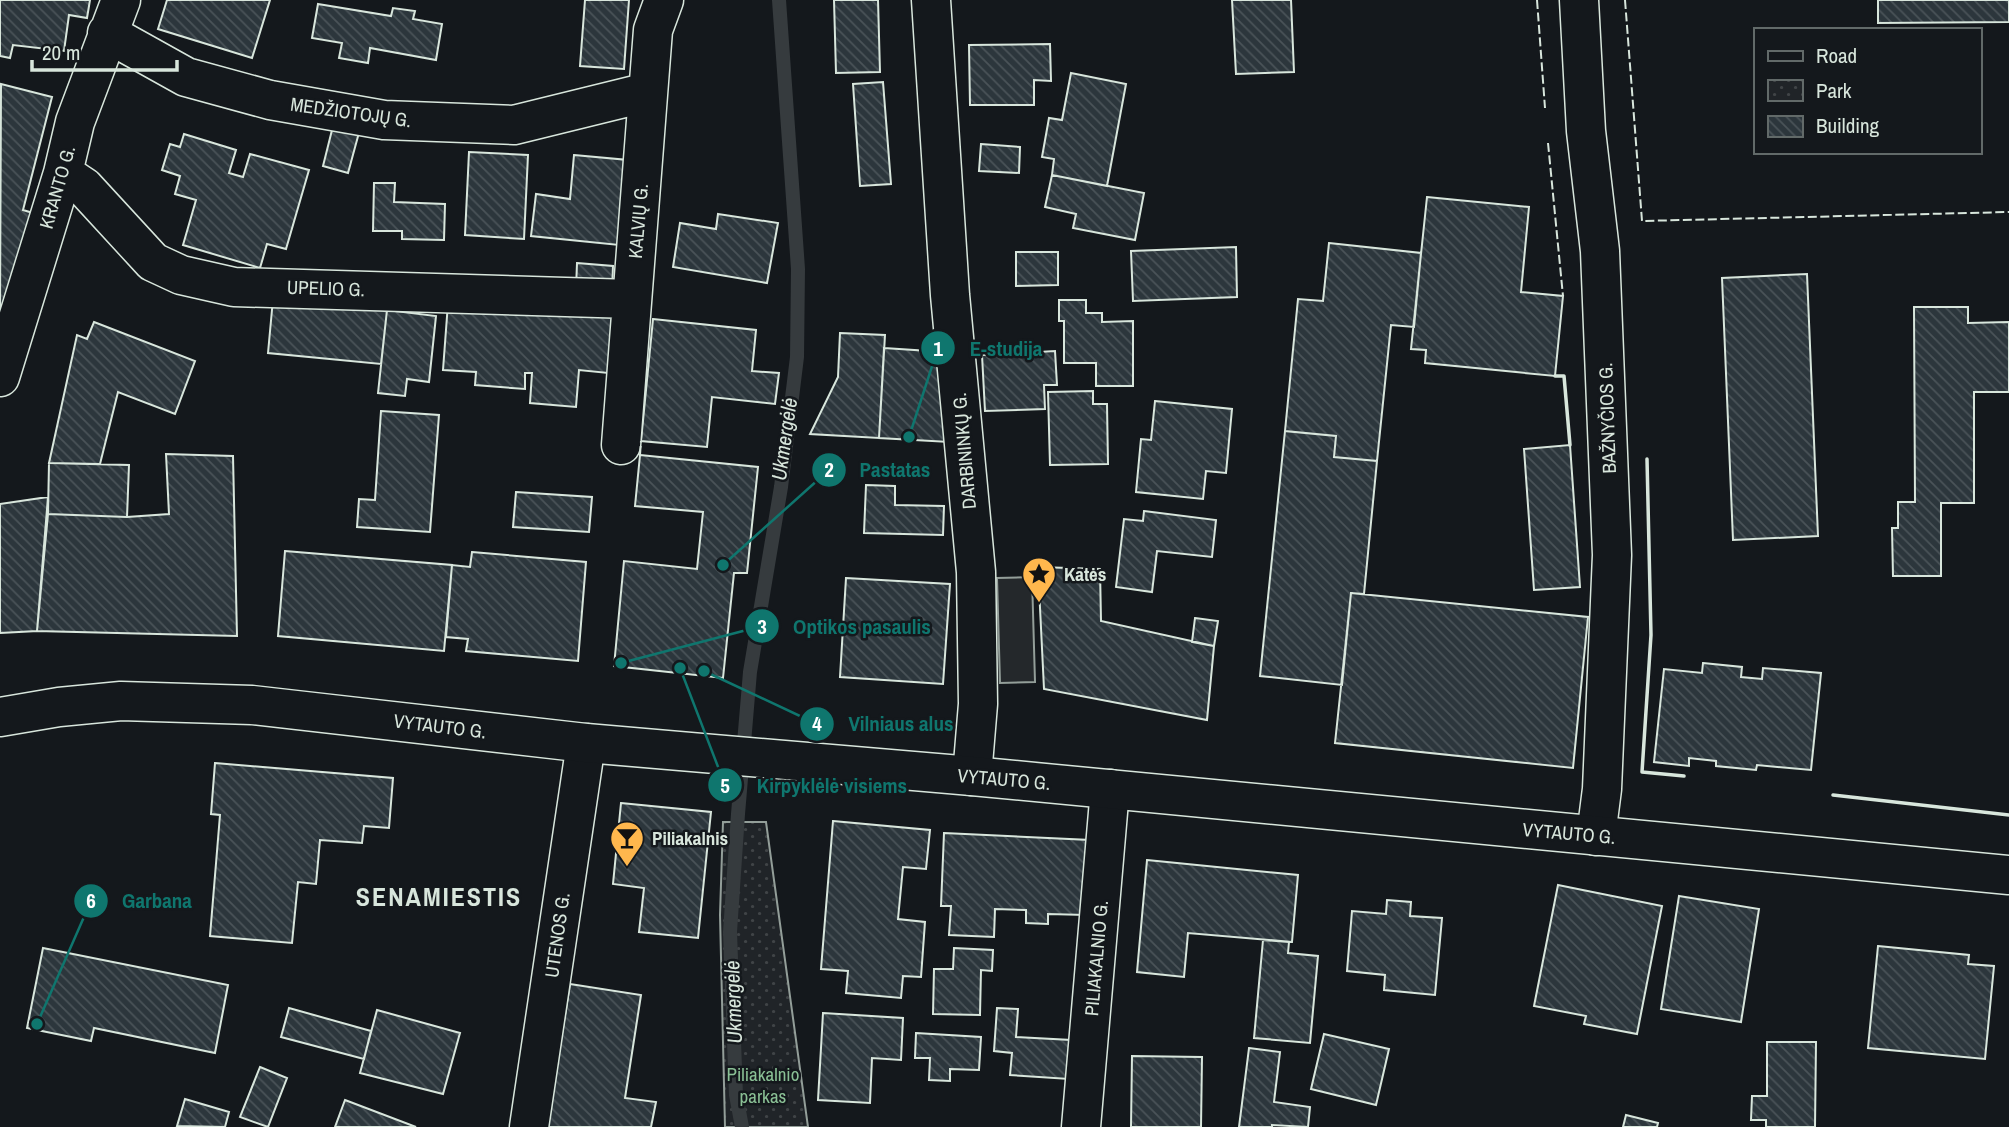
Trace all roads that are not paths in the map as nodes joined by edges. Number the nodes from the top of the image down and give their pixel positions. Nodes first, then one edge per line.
1 (664, 0) edge
2 (931, 0) edge
3 (1579, 0) edge
4 (114, 16) edge
5 (648, 92) junction
6 (63, 173) junction
7 (631, 299) junction
8 (0, 377) edge
9 (621, 445) dead end
10 (0, 718) edge
11 (586, 743) junction
12 (972, 776) junction
13 (1110, 789) junction
14 (1596, 835) junction
15 (2009, 874) edge
16 (529, 1127) edge
17 (1081, 1127) edge

1 - 5 street, KALVIŲ G.
2 - 12 street, DARBININKŲ G.
3 - 14 street, BAŽNYČIOS G.
4 - 5 street, MEDŽIOTOJŲ G.
4 - 6 street, KRANTO G.
5 - 7 street, KALVIŲ G.
6 - 7 street, UPELIO G.
6 - 8 street, KRANTO G.
7 - 9 street, KALVIŲ G.
10 - 11 street, VYTAUTO G.
11 - 12 street, VYTAUTO G.
11 - 16 street, UTENOS G.
12 - 13 street, VYTAUTO G.
13 - 14 street, VYTAUTO G.
13 - 17 street, PILIAKALNIO G.
14 - 15 street, VYTAUTO G.

